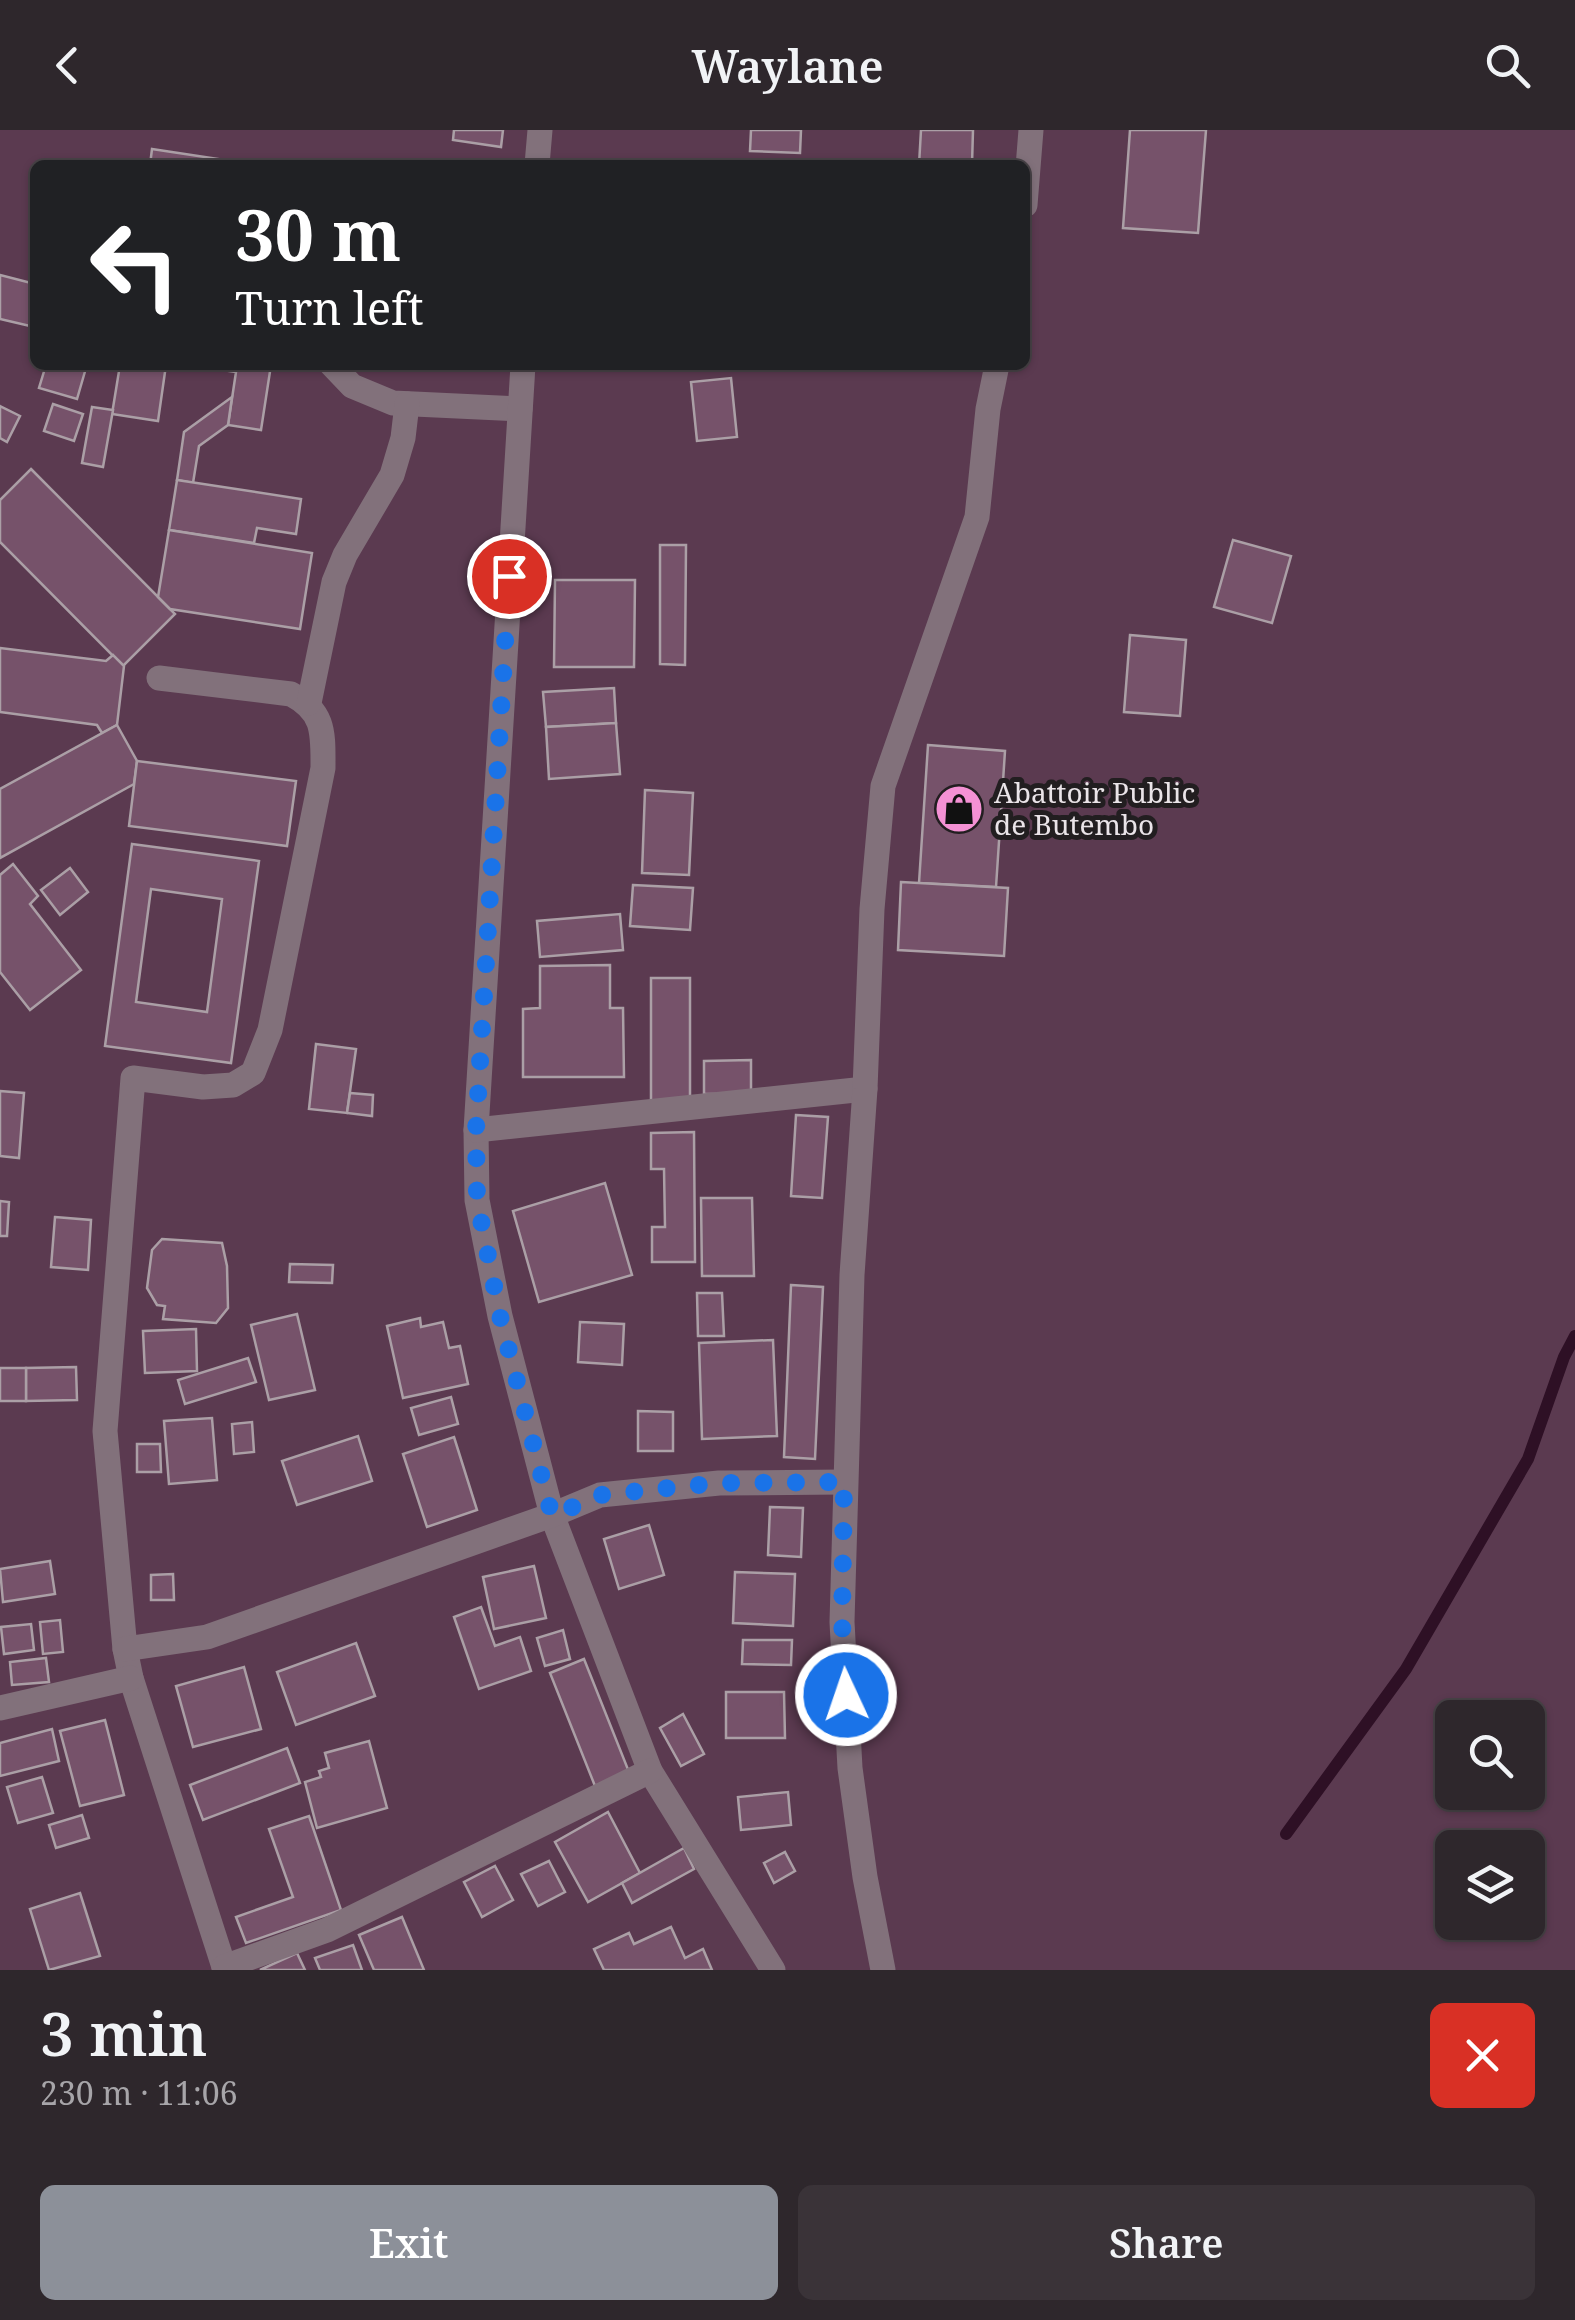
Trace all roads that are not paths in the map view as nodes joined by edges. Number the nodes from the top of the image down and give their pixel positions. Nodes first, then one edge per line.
1 (540, 130) edge
2 (1031, 130) edge
3 (538, 160) edge
4 (1029, 160) edge
5 (337, 370) edge
6 (523, 370) edge
7 (996, 370) edge
8 (407, 404) junction
9 (520, 409) junction
10 (159, 678) dead end
11 (309, 704) junction
12 (865, 1089) junction
13 (476, 1130) junction
14 (844, 1482) junction
15 (552, 1516) junction
16 (125, 1649) junction
17 (131, 1678) junction
18 (0, 1708) edge
19 (650, 1772) junction
20 (225, 1968) edge
21 (773, 1970) edge
22 (883, 1970) edge

1 - 3 street
2 - 4 street
5 - 8 street
6 - 9 street
7 - 12 street
8 - 9 street
8 - 11 street
9 - 13 street
10 - 11 street
11 - 16 street
12 - 13 street
12 - 14 street
13 - 15 street
14 - 15 street
14 - 22 street
15 - 16 street
15 - 19 street
16 - 17 street
17 - 18 street
17 - 20 street
19 - 20 street
19 - 21 street

